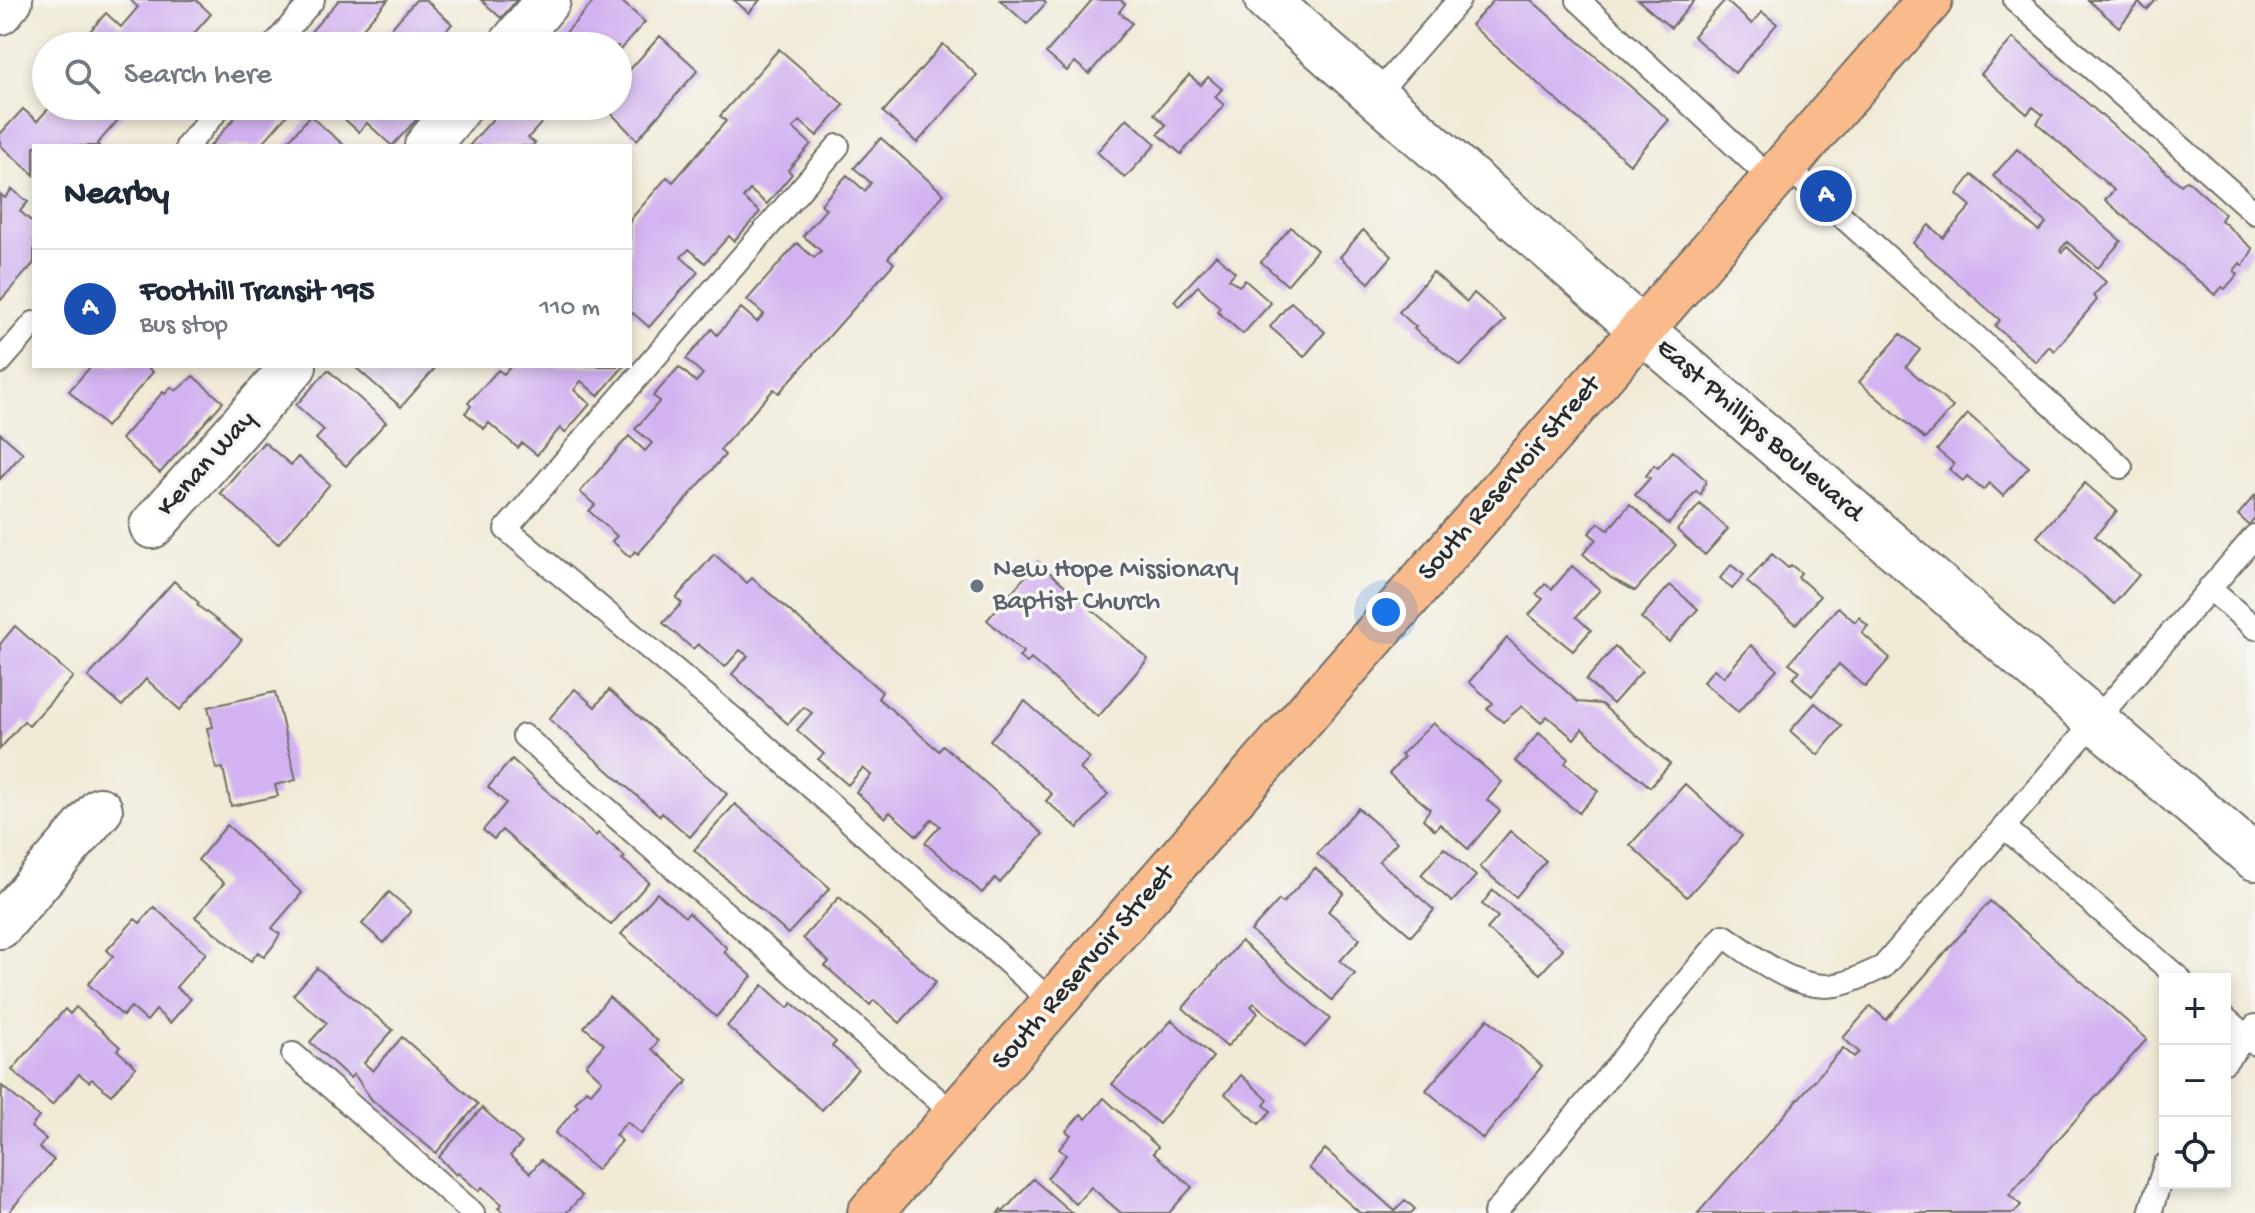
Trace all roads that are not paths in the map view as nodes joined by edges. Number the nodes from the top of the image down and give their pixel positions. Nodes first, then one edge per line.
1 (10, 0) edge
2 (313, 0) edge
3 (548, 0) edge
4 (1267, 0) edge
5 (1459, 0) edge
6 (1578, 0) edge
7 (1930, 0) edge
8 (2015, 0) edge
9 (0, 12) edge
10 (285, 32) edge
11 (522, 32) edge
12 (1375, 96) junction
13 (209, 120) edge
14 (448, 120) edge
15 (189, 144) edge
16 (429, 144) edge
17 (838, 146) dead end
18 (1778, 173) junction
19 (2255, 213) edge
20 (32, 325) edge
21 (1641, 329) junction
22 (0, 362) edge
23 (292, 368) edge
24 (2121, 467) dead end
25 (152, 526) dead end
26 (2255, 536) edge
27 (2209, 588) junction
28 (2255, 628) edge
29 (2094, 719) junction
30 (524, 736) dead end
31 (100, 810) dead end
32 (2004, 827) junction
33 (2255, 858) edge
34 (0, 926) edge
35 (2173, 973) edge
36 (1053, 1003) junction
37 (2231, 1022) edge
38 (2252, 1036) edge
39 (293, 1054) dead end
40 (2231, 1056) edge
41 (955, 1115) junction
42 (2159, 1184) edge
43 (473, 1213) edge
44 (870, 1213) edge
45 (1495, 1213) edge
46 (2150, 1213) edge

1 - 9 street
2 - 10 lane
3 - 11 street
4 - 12 street, East Phillips Boulevard
5 - 12 lane
6 - 18 lane
7 - 18 main road, South Reservoir Street
8 - 19 lane
12 - 21 street, East Phillips Boulevard
13 - 15 lane
14 - 16 street
17 - 36 lane
18 - 21 main road, South Reservoir Street
18 - 24 lane
20 - 22 lane
21 - 29 street, East Phillips Boulevard
21 - 36 main road, South Reservoir Street
23 - 25 street, Kenan Way
26 - 27 lane
27 - 28 lane
27 - 29 lane
29 - 32 lane
29 - 33 street, East Phillips Boulevard
30 - 41 lane
31 - 34 street
32 - 35 lane
32 - 45 lane
36 - 41 main road, South Reservoir Street
37 - 38 lane
38 - 40 lane
39 - 43 lane
41 - 44 main road, South Reservoir Street
42 - 46 lane

